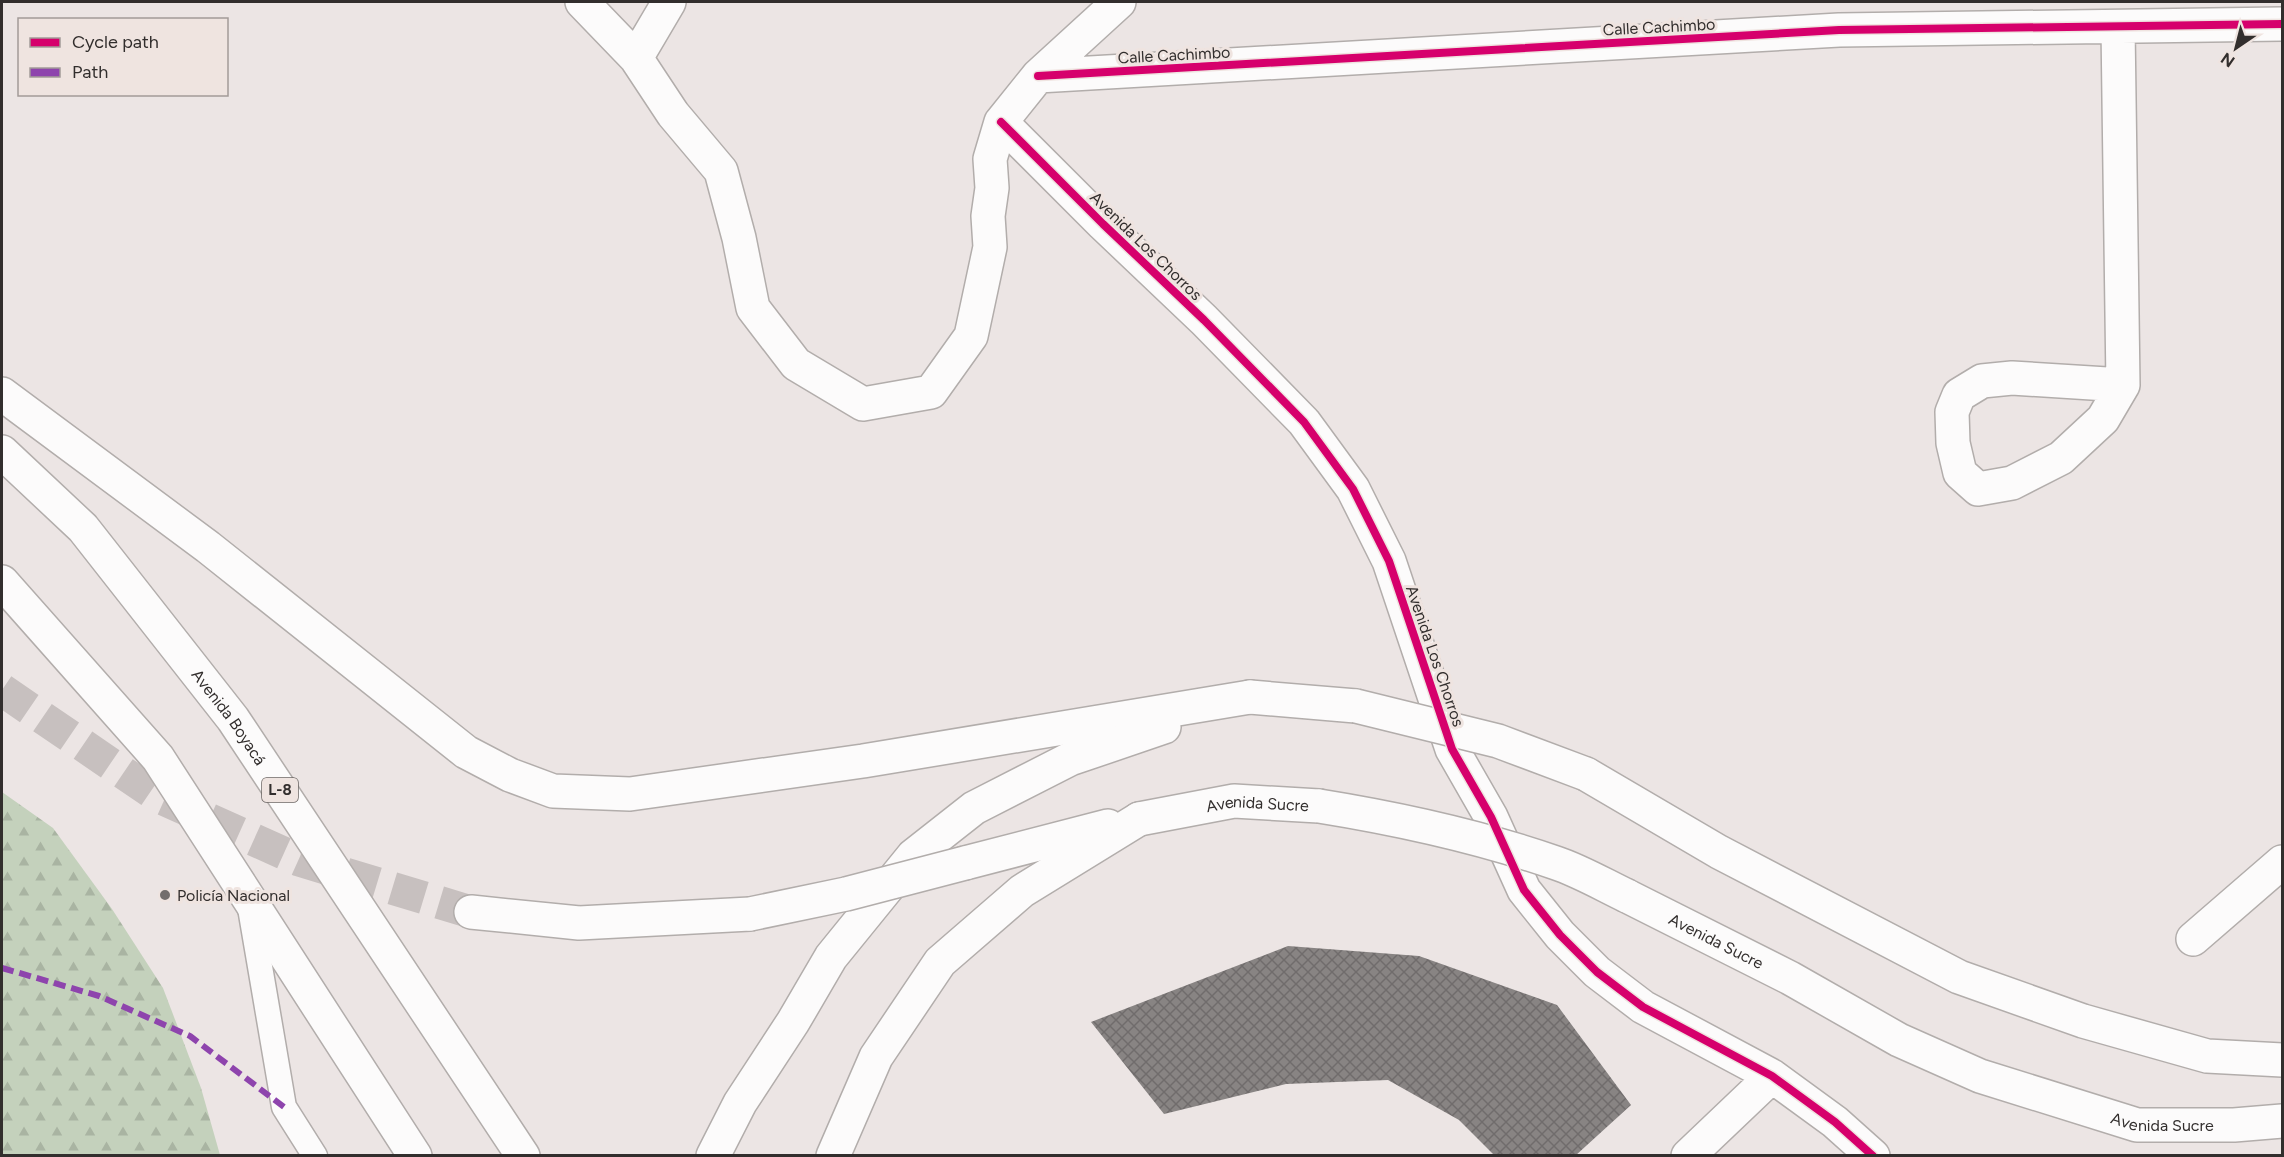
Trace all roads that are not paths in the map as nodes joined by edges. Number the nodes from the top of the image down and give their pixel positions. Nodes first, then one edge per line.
1 (582, 2) edge
2 (669, 2) edge
3 (1119, 2) edge
4 (2283, 24) edge
5 (2118, 27) junction
6 (636, 58) junction
7 (1038, 76) junction
8 (1001, 122) junction
9 (2123, 385) junction
10 (2, 394) edge
11 (2, 452) edge
12 (2, 582) edge
13 (1251, 697) junction
14 (1138, 819) junction
15 (2283, 862) edge
16 (249, 900) junction
17 (471, 912) tunnel mouth
18 (2193, 939) dead end
19 (2283, 1060) edge
20 (1772, 1076) junction
21 (2283, 1121) edge
22 (315, 1155) edge
23 (415, 1155) edge
24 (523, 1155) edge
25 (712, 1155) edge
26 (833, 1155) edge
27 (1688, 1155) edge
28 (1873, 1155) edge

1 - 6 main road
2 - 6 main road
3 - 7 main road
4 - 5 main road, Calle Cachimbo
5 - 7 main road, Calle Cachimbo
5 - 9 main road
6 - 8 main road
7 - 8 main road
8 - 20 main road, Avenida Los Chorros
9 - 9 main road
10 - 13 main road
11 - 24 main road, Avenida Boyacá / L-8
12 - 16 main road
13 - 19 main road, bridge
13 - 25 main road
14 - 17 main road, Avenida Sucre, bridge
14 - 21 main road, Avenida Sucre, bridge
14 - 26 main road
15 - 18 main road
16 - 22 lane
16 - 23 main road
20 - 27 main road
20 - 28 main road, Avenida Los Chorros

